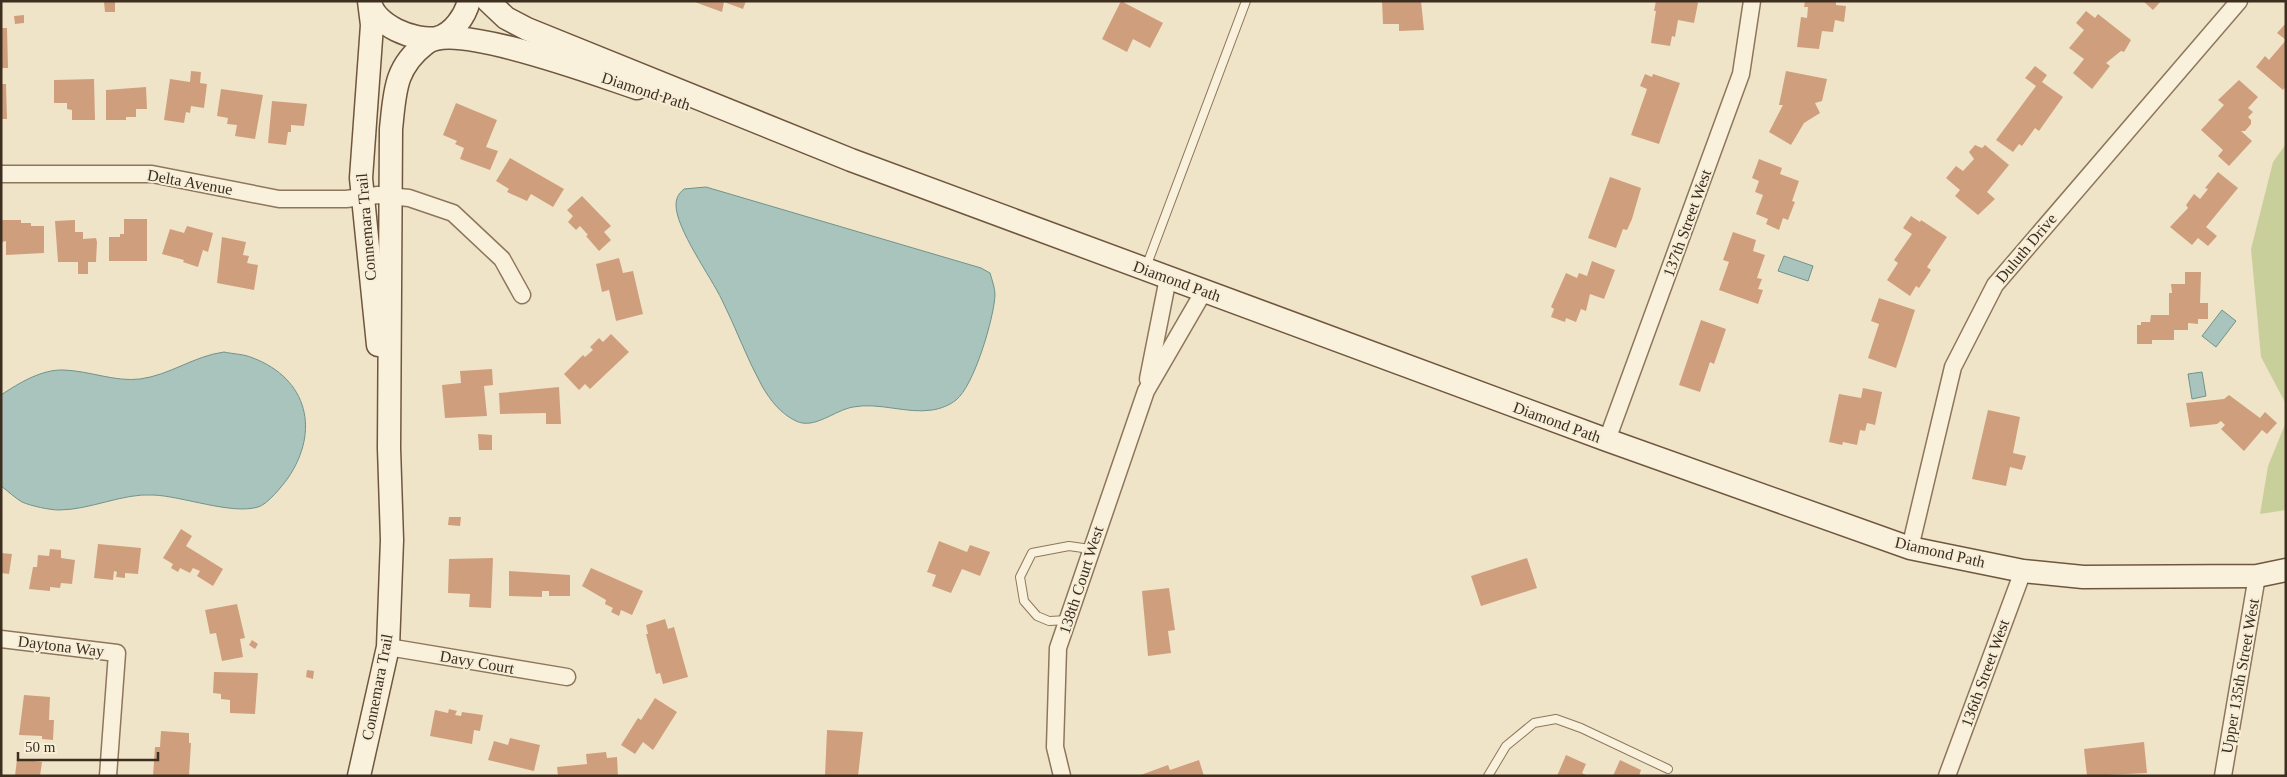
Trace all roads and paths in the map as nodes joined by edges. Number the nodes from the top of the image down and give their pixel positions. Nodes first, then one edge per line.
1 (469, 1) edge
2 (488, 1) edge
3 (1246, 1) edge
4 (1752, 1) edge
5 (2238, 1) edge
6 (370, 3) edge
7 (438, 38) junction
8 (851, 160) junction
9 (1, 174) edge
10 (377, 196) junction
11 (1146, 269) junction
12 (1168, 278) junction
13 (1204, 291) junction
14 (522, 295) dead end
15 (1146, 391) junction
16 (1607, 440) junction
17 (388, 448) junction
18 (1910, 548) junction
19 (1090, 549) junction
20 (2286, 570) edge
21 (2023, 571) junction
22 (2257, 576) junction
23 (1068, 620) junction
24 (1, 639) edge
25 (388, 647) junction
26 (567, 677) dead end
27 (1668, 770) dead end
28 (108, 776) edge
29 (360, 776) edge
30 (1062, 776) edge
31 (1488, 776) edge
32 (1947, 776) edge
33 (2223, 776) edge

1 - 7 street
2 - 8 street, Diamond Path
3 - 11 lane
4 - 16 street, 137th Street West
5 - 18 street, Duluth Drive
6 - 7 street, Diamond Path
6 - 10 street, Connemara Trail
7 - 8 street, Diamond Path
7 - 10 street, Connemara Trail
8 - 11 street, Diamond Path
9 - 10 street, Delta Avenue
10 - 14 street, Delta Avenue
10 - 17 street, Connemara Trail
10 - 17 street, Connemara Trail
11 - 12 street, Diamond Path
12 - 13 street, Diamond Path
12 - 15 street, 138th Court West
13 - 15 street, 138th Court West
13 - 16 street, Diamond Path
15 - 19 street, 138th Court West
16 - 18 street, Diamond Path
17 - 25 street, Connemara Trail
18 - 21 street, Diamond Path
19 - 23 street, 138th Court West
19 - 23 lane
20 - 22 street, Diamond Path
21 - 22 street, Diamond Path
21 - 32 street, 136th Street West
22 - 33 street, Upper 135th Street West
23 - 30 street, 138th Court West
24 - 28 street, Daytona Way
25 - 26 street, Davy Court
25 - 29 street, Connemara Trail
27 - 31 lane

